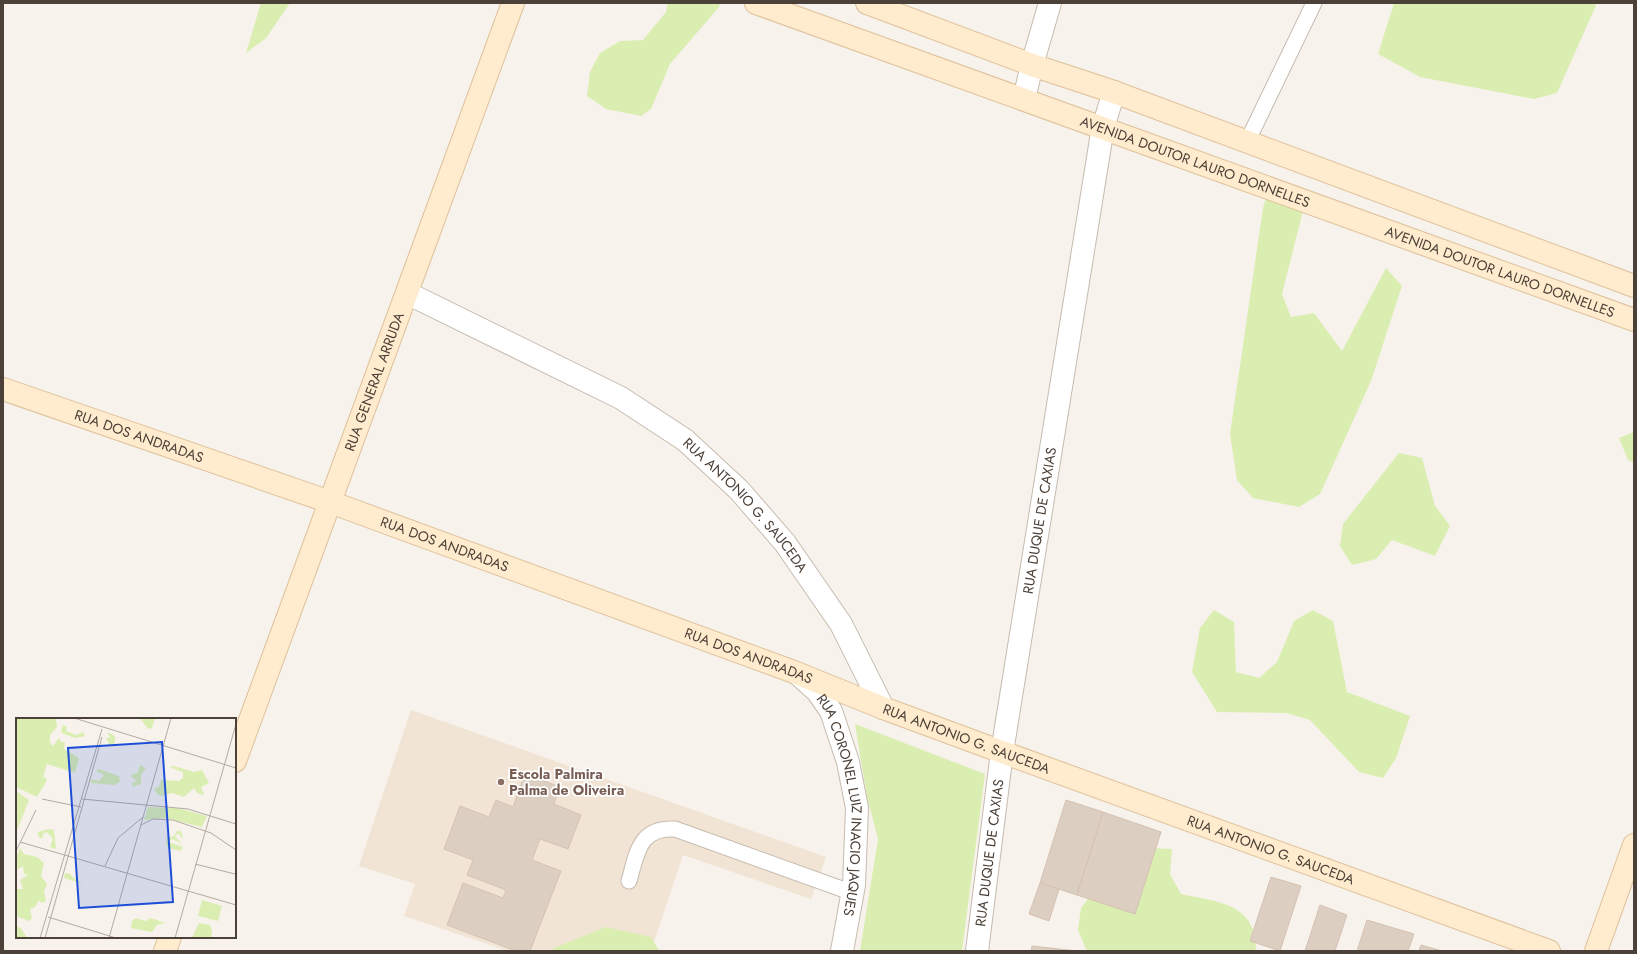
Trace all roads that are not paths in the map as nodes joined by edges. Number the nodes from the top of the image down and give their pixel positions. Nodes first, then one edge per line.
1 (514, 3) edge
2 (756, 3) edge
3 (868, 3) edge
4 (1050, 3) edge
5 (1314, 3) edge
6 (1032, 65) junction
7 (1114, 92) junction
8 (1024, 99) junction
9 (1103, 128) junction
10 (1247, 142) junction
11 (1634, 286) edge
12 (407, 293) junction
13 (1634, 320) edge
14 (3, 389) edge
15 (330, 502) junction
16 (794, 672) junction
17 (883, 708) junction
18 (1002, 752) junction
19 (236, 758) edge
20 (1634, 845) edge
21 (629, 881) dead end
22 (853, 893) junction
23 (170, 938) edge
24 (165, 951) edge
25 (842, 951) edge
26 (977, 951) edge
27 (1549, 951) edge
28 (1596, 951) edge

1 - 12 street, RUA GENERAL ARRUDA
2 - 8 street, AVENIDA DOUTOR LAURO DORNELLES
3 - 6 street
4 - 6 street
5 - 10 lane
6 - 7 street
6 - 8 street
7 - 9 street, RUA DUQUE DE CAXIAS
7 - 10 street
8 - 9 street, AVENIDA DOUTOR LAURO DORNELLES
9 - 13 street, AVENIDA DOUTOR LAURO DORNELLES
9 - 18 street, RUA DUQUE DE CAXIAS
10 - 11 street
12 - 15 street, RUA GENERAL ARRUDA
12 - 17 street, RUA ANTONIO G. SAUCEDA
14 - 15 street, RUA DOS ANDRADAS
15 - 16 street, RUA DOS ANDRADAS
15 - 19 street, RUA GENERAL ARRUDA
16 - 17 street, RUA DOS ANDRADAS
16 - 22 street, RUA CORONEL LUIZ INACIO JAQUES
17 - 18 street, RUA ANTONIO G. SAUCEDA
18 - 26 street, RUA DUQUE DE CAXIAS
18 - 27 street, RUA ANTONIO G. SAUCEDA
20 - 28 street
21 - 22 lane
22 - 25 street, RUA CORONEL LUIZ INACIO JAQUES
23 - 24 street

